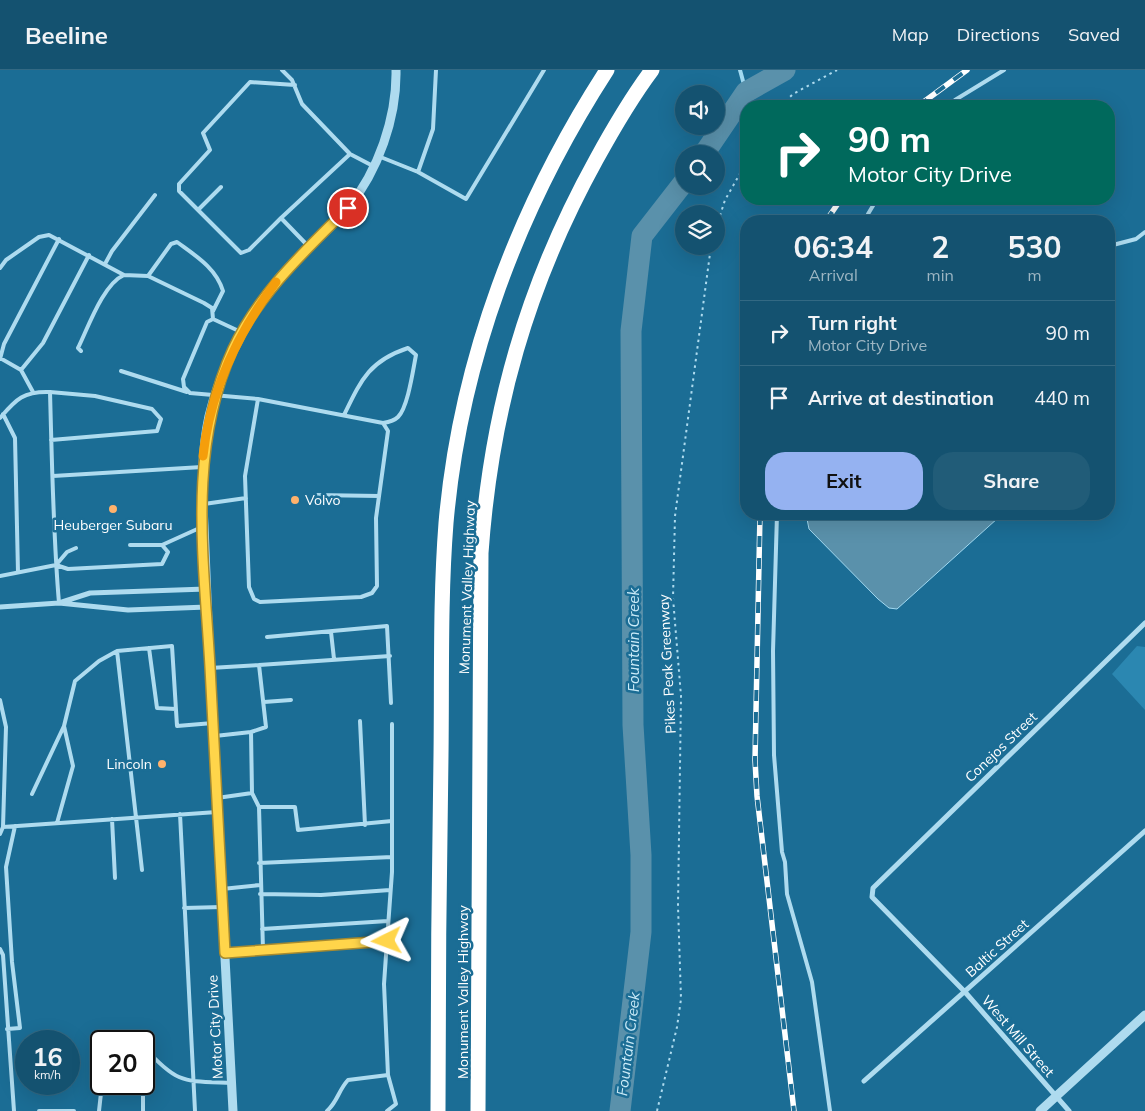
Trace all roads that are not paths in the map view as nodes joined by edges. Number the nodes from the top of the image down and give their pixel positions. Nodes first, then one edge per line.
1 (282, 70) edge
2 (396, 70) edge
3 (436, 70) edge
4 (544, 70) edge
5 (606, 70) edge
6 (652, 70) edge
7 (1004, 70) edge
8 (295, 85) junction
9 (955, 100) edge
10 (350, 154) junction
11 (378, 156) junction
12 (374, 167) junction
13 (418, 172) junction
14 (221, 187) dead end
15 (155, 195) dead end
16 (198, 210) junction
17 (281, 218) junction
18 (1145, 232) edge
19 (59, 239) junction
20 (1115, 245) edge
21 (309, 247) junction
22 (89, 255) junction
23 (105, 264) junction
24 (0, 268) edge
25 (124, 275) junction
26 (148, 276) junction
27 (213, 311) junction
28 (213, 319) junction
29 (243, 332) junction
30 (80, 349) dead end
31 (0, 359) edge
32 (21, 370) junction
33 (121, 371) dead end
34 (34, 392) junction
35 (50, 392) junction
36 (190, 393) junction
37 (216, 395) junction
38 (258, 399) junction
39 (344, 415) junction
40 (2, 416) edge
41 (383, 423) junction
42 (51, 440) junction
43 (202, 468) junction
44 (53, 476) junction
45 (316, 495) dead end
46 (379, 496) junction
47 (246, 498) junction
48 (203, 504) junction
49 (777, 520) edge
50 (204, 526) junction
51 (162, 545) junction
52 (130, 546) dead end
53 (76, 548) dead end
54 (56, 565) junction
55 (18, 572) junction
56 (0, 576) edge
57 (206, 589) junction
58 (60, 604) junction
59 (206, 607) junction
60 (0, 608) edge
61 (1145, 624) edge
62 (332, 632) junction
63 (267, 637) dead end
64 (149, 648) junction
65 (117, 651) junction
66 (390, 656) junction
67 (334, 659) junction
68 (259, 665) junction
69 (210, 668) junction
70 (0, 700) edge
71 (291, 700) dead end
72 (264, 702) junction
73 (391, 703) dead end
74 (176, 709) junction
75 (360, 721) dead end
76 (213, 723) junction
77 (392, 724) dead end
78 (64, 726) junction
79 (251, 732) junction
80 (213, 736) junction
81 (252, 793) junction
82 (32, 794) dead end
83 (217, 798) junction
84 (259, 807) junction
85 (218, 812) junction
86 (180, 814) junction
87 (137, 817) junction
88 (112, 819) junction
89 (392, 821) junction
90 (57, 823) junction
91 (365, 825) junction
92 (15, 826) junction
93 (2, 827) junction
94 (1145, 831) edge
95 (0, 834) edge
96 (392, 857) junction
97 (260, 863) junction
98 (142, 870) dead end
99 (115, 878) dead end
100 (260, 885) junction
101 (874, 888) joint
102 (222, 889) junction
103 (390, 890) junction
104 (260, 894) junction
105 (222, 906) junction
106 (184, 908) junction
107 (388, 921) junction
108 (262, 929) junction
109 (387, 941) junction
110 (0, 949) edge
111 (263, 950) junction
112 (225, 953) junction
113 (965, 992) junction
114 (1145, 1015) edge
115 (7, 1030) junction
116 (155, 1059) edge
117 (388, 1075) junction
118 (864, 1081) dead end
119 (195, 1082) junction
120 (231, 1083) junction
121 (101, 1095) edge
122 (143, 1095) edge
123 (1056, 1097) junction
124 (14, 1111) edge
125 (39, 1111) edge
126 (74, 1111) edge
127 (99, 1111) edge
128 (143, 1111) edge
129 (195, 1111) edge
130 (233, 1111) edge
131 (327, 1111) edge
132 (387, 1111) edge
133 (438, 1111) edge
134 (478, 1111) edge
135 (830, 1111) edge
136 (1040, 1111) edge
137 (1069, 1111) edge

1 - 8 lane
2 - 11 street, Motor City Drive
3 - 13 lane
4 - 13 lane
5 - 133 highway, Monument Valley Highway
6 - 134 highway, Monument Valley Highway
7 - 9 lane
8 - 10 lane
8 - 16 lane
10 - 12 lane
10 - 17 lane
11 - 12 street, Motor City Drive
11 - 13 lane
12 - 21 street, Motor City Drive
14 - 16 lane
15 - 23 lane
16 - 17 lane
17 - 21 lane
18 - 20 lane
19 - 22 lane
19 - 24 lane
19 - 31 lane
21 - 29 street, Motor City Drive
22 - 23 lane
22 - 32 lane
23 - 25 lane
25 - 26 lane
25 - 30 lane
26 - 27 lane
26 - 27 lane
27 - 28 lane
28 - 29 lane
28 - 36 lane
29 - 37 street, Motor City Drive
31 - 32 lane
32 - 34 lane
33 - 36 lane
34 - 35 lane
34 - 40 lane
35 - 42 lane
35 - 42 lane
36 - 37 lane
37 - 38 lane
37 - 43 street, Motor City Drive
38 - 39 lane
38 - 47 lane
39 - 41 lane
39 - 41 lane
40 - 55 lane
41 - 46 lane
42 - 44 lane
43 - 44 lane
43 - 48 street, Motor City Drive
44 - 54 lane
45 - 46 lane
46 - 47 lane
47 - 48 lane
48 - 50 street, Motor City Drive
49 - 135 lane
50 - 51 lane
50 - 57 street, Motor City Drive
51 - 52 lane
51 - 54 lane
53 - 54 lane
54 - 55 lane
54 - 58 lane
55 - 56 lane
57 - 58 street
57 - 59 street, Motor City Drive
58 - 59 street
58 - 60 street
59 - 69 street, Motor City Drive
61 - 101 street, Conejos Street
62 - 63 lane
62 - 66 lane
62 - 67 lane
64 - 65 lane
64 - 74 lane
64 - 74 lane
65 - 78 lane
65 - 87 lane
66 - 67 lane
66 - 73 lane
67 - 68 lane
68 - 69 lane
68 - 72 lane
69 - 76 street, Motor City Drive
70 - 93 lane
71 - 72 lane
72 - 79 lane
74 - 76 lane
75 - 91 lane
76 - 80 street, Motor City Drive
77 - 89 lane
78 - 82 lane
78 - 90 lane
79 - 80 lane
79 - 81 lane
80 - 83 street, Motor City Drive
81 - 83 lane
81 - 84 lane
83 - 85 street, Motor City Drive
84 - 91 lane
84 - 97 lane
85 - 86 lane
85 - 102 street, Motor City Drive
86 - 87 lane
86 - 106 lane
87 - 88 lane
87 - 98 lane
88 - 90 lane
88 - 99 lane
89 - 91 lane
89 - 96 lane
90 - 92 lane
92 - 93 lane
92 - 115 lane
93 - 95 lane
94 - 113 street, Baltic Street
96 - 97 lane
96 - 103 lane
97 - 100 lane
100 - 102 lane
100 - 104 lane
101 - 113 street, West Mill Street
102 - 105 street, Motor City Drive
103 - 104 lane
103 - 107 lane
104 - 108 lane
105 - 106 lane
105 - 112 street, Motor City Drive
106 - 119 lane
107 - 108 lane
107 - 109 lane
108 - 111 lane
109 - 111 lane
109 - 117 lane
110 - 115 lane
111 - 112 lane
112 - 120 street, Motor City Drive
113 - 118 street, Baltic Street
113 - 123 street, West Mill Street
114 - 123 street
115 - 124 lane
116 - 119 lane
117 - 131 lane
117 - 132 lane
119 - 120 lane
119 - 129 lane
120 - 130 street, Motor City Drive
121 - 127 lane
122 - 128 lane
123 - 136 street
123 - 137 street, West Mill Street
125 - 126 lane

